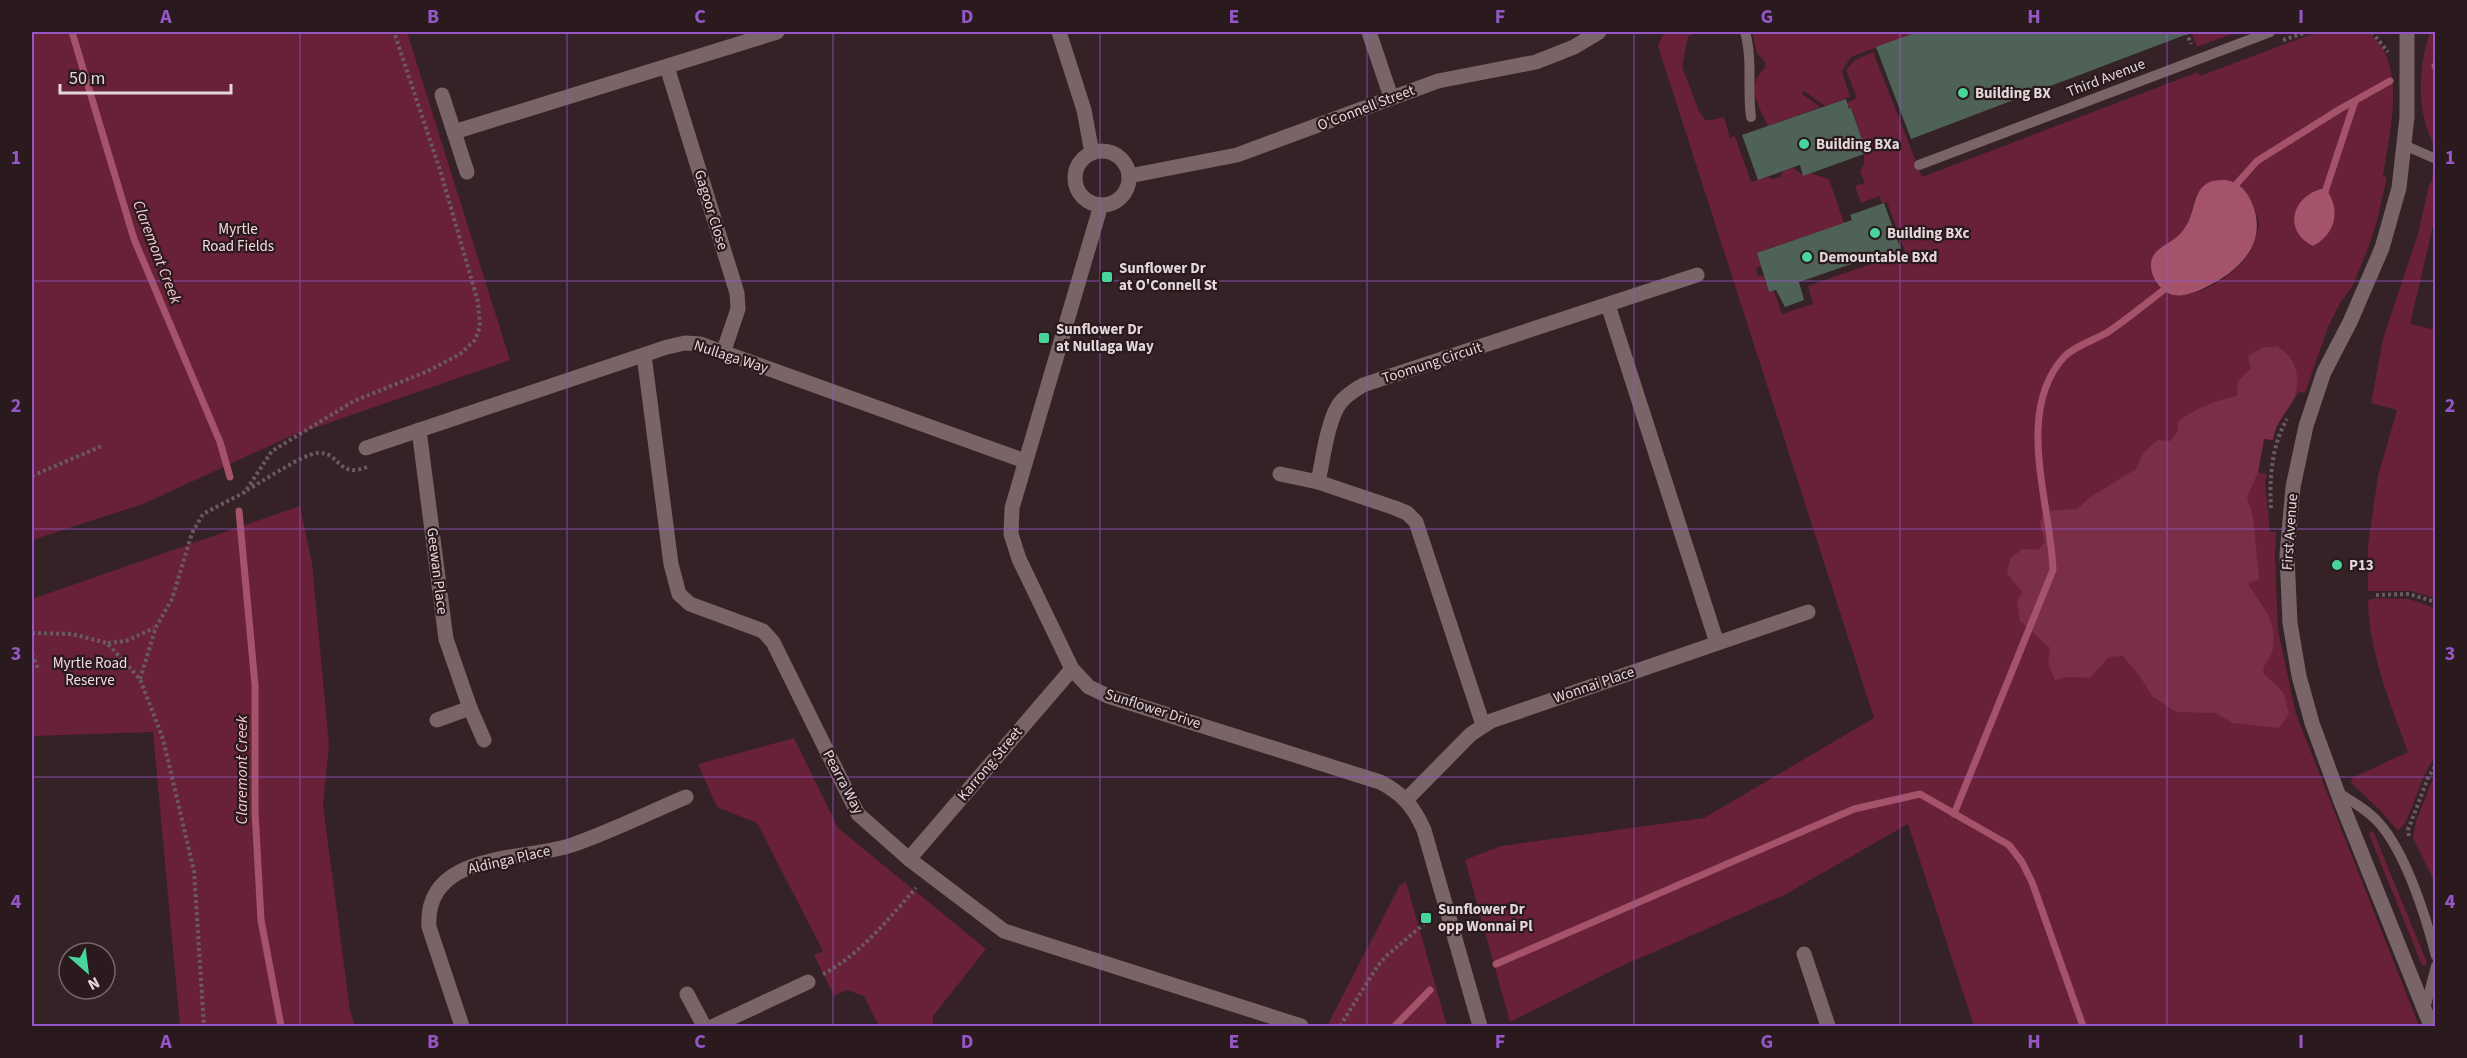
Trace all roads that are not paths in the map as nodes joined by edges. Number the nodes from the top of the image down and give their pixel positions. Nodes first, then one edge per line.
1 (777, 32) edge
2 (1059, 32) edge
3 (1369, 32) edge
4 (1599, 32) edge
5 (1745, 32) edge
6 (2270, 32) edge
7 (2408, 32) edge
8 (667, 67) junction
9 (442, 94) dead end
10 (1391, 97) junction
11 (1751, 117) dead end
12 (454, 132) junction
13 (2404, 145) junction
14 (1092, 153) junction
15 (2436, 159) edge
16 (1919, 165) dead end
17 (467, 172) dead end
18 (1129, 176) junction
19 (1101, 205) junction
20 (1697, 275) dead end
21 (1608, 305) junction
22 (723, 353) junction
23 (644, 355) junction
24 (419, 430) junction
25 (366, 448) dead end
26 (1025, 461) junction
27 (1280, 474) dead end
28 (1318, 483) junction
29 (1808, 612) dead end
30 (1718, 643) junction
31 (1072, 669) junction
32 (470, 708) junction
33 (437, 720) dead end
34 (1482, 725) junction
35 (484, 740) dead end
36 (2337, 791) junction
37 (686, 797) dead end
38 (1406, 800) junction
39 (909, 859) junction
40 (1804, 954) dead end
41 (2436, 956) edge
42 (2436, 966) edge
43 (808, 982) road end
44 (687, 994) dead end
45 (2425, 1010) junction
46 (1272, 1022) edge
47 (462, 1026) edge
48 (704, 1026) edge
49 (714, 1026) edge
50 (1301, 1026) edge
51 (1479, 1026) edge
52 (1828, 1026) edge
53 (2431, 1026) edge

1 - 8 street
2 - 14 street
3 - 10 street
4 - 10 street, O'Connell Street
5 - 11 lane
6 - 16 lane, Third Avenue
7 - 13 street, First Avenue
8 - 12 street
8 - 22 street, Gagoor Close
9 - 12 street
10 - 18 street, O'Connell Street
12 - 17 street
13 - 15 lane
13 - 36 street, First Avenue
14 - 18 street
14 - 19 street
18 - 19 street
19 - 26 street, Sunflower Drive
20 - 21 street, Toomung Circuit
21 - 28 street, Toomung Circuit
21 - 30 street
22 - 23 street, Nullaga Way
22 - 26 street, Nullaga Way
23 - 24 street, Nullaga Way
23 - 39 street, Pearra Way
24 - 25 street, Nullaga Way
24 - 32 street, Geewan Place
26 - 31 street, Sunflower Drive
27 - 28 street
28 - 34 street
29 - 30 street, Wonnai Place
30 - 34 street, Wonnai Place
31 - 38 street, Sunflower Drive
31 - 39 street, Karrong Street
32 - 33 street
32 - 35 street, Geewan Place
34 - 38 street, Wonnai Place
36 - 41 lane
36 - 45 street, First Avenue
37 - 47 street, Aldinga Place
38 - 51 street, Sunflower Drive
39 - 46 street, Pearra Way
40 - 52 street
42 - 45 lane
43 - 49 street
44 - 48 street
45 - 53 street, First Avenue
46 - 50 street, Pearra Way

